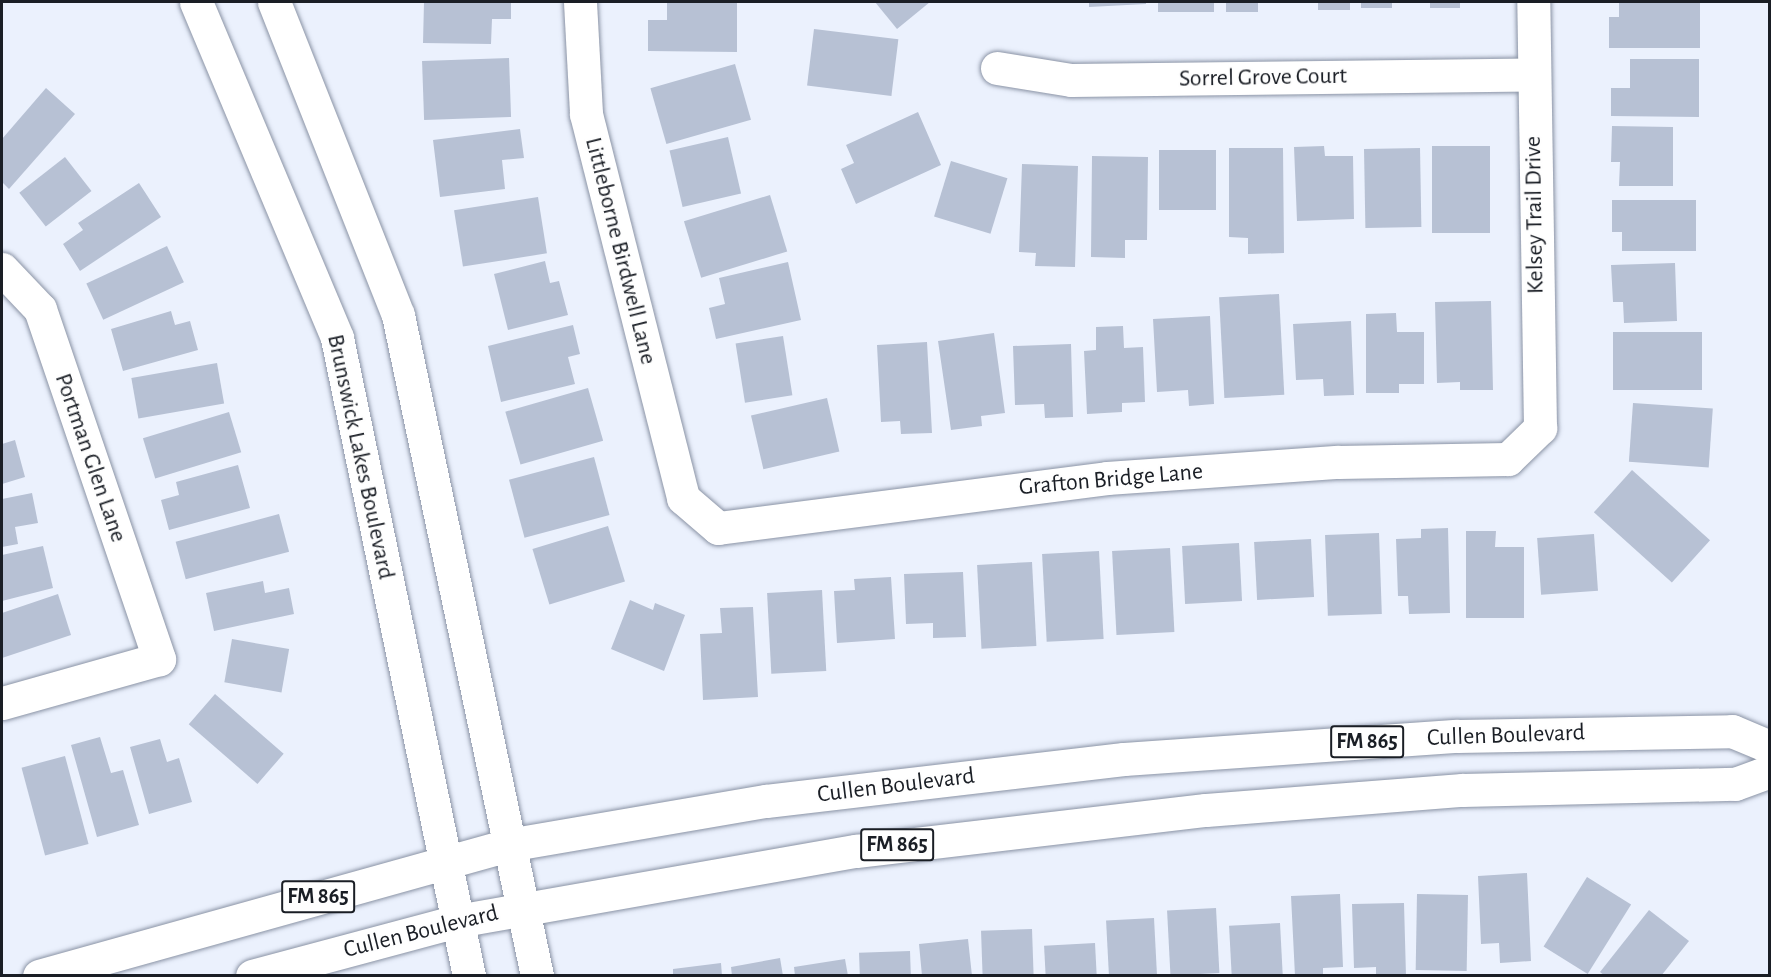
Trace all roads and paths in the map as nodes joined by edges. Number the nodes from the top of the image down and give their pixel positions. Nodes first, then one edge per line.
1 (196, 2) edge
2 (274, 2) edge
3 (580, 2) edge
4 (1533, 2) edge
5 (997, 68) dead end
6 (1531, 74) junction
7 (2, 269) edge
8 (1540, 428) joint
9 (683, 498) joint
10 (2, 703) edge
11 (1770, 747) edge
12 (1770, 771) edge
13 (508, 845) junction
14 (443, 863) junction
15 (522, 908) junction
16 (457, 921) junction
17 (39, 975) edge
18 (252, 975) edge
19 (469, 975) edge
20 (537, 975) edge

1 - 14 street, Brunswick Lakes Boulevard
2 - 13 street
3 - 9 street, Littleborne Birdwell Lane
4 - 6 street, Kelsey Trail Drive
5 - 6 street, Sorrel Grove Court
6 - 8 street, Kelsey Trail Drive
7 - 10 street, Portman Glen Lane
8 - 9 street, Grafton Bridge Lane
11 - 13 street, Cullen Boulevard / FM 865
12 - 15 street, Cullen Boulevard / FM 865
13 - 14 street, Cullen Boulevard / FM 865
13 - 15 street
14 - 16 street, Brunswick Lakes Boulevard
14 - 17 street, Cullen Boulevard / FM 865
15 - 16 street, Cullen Boulevard / FM 865
15 - 20 street
16 - 18 street, Cullen Boulevard / FM 865
16 - 19 street, Brunswick Lakes Boulevard

